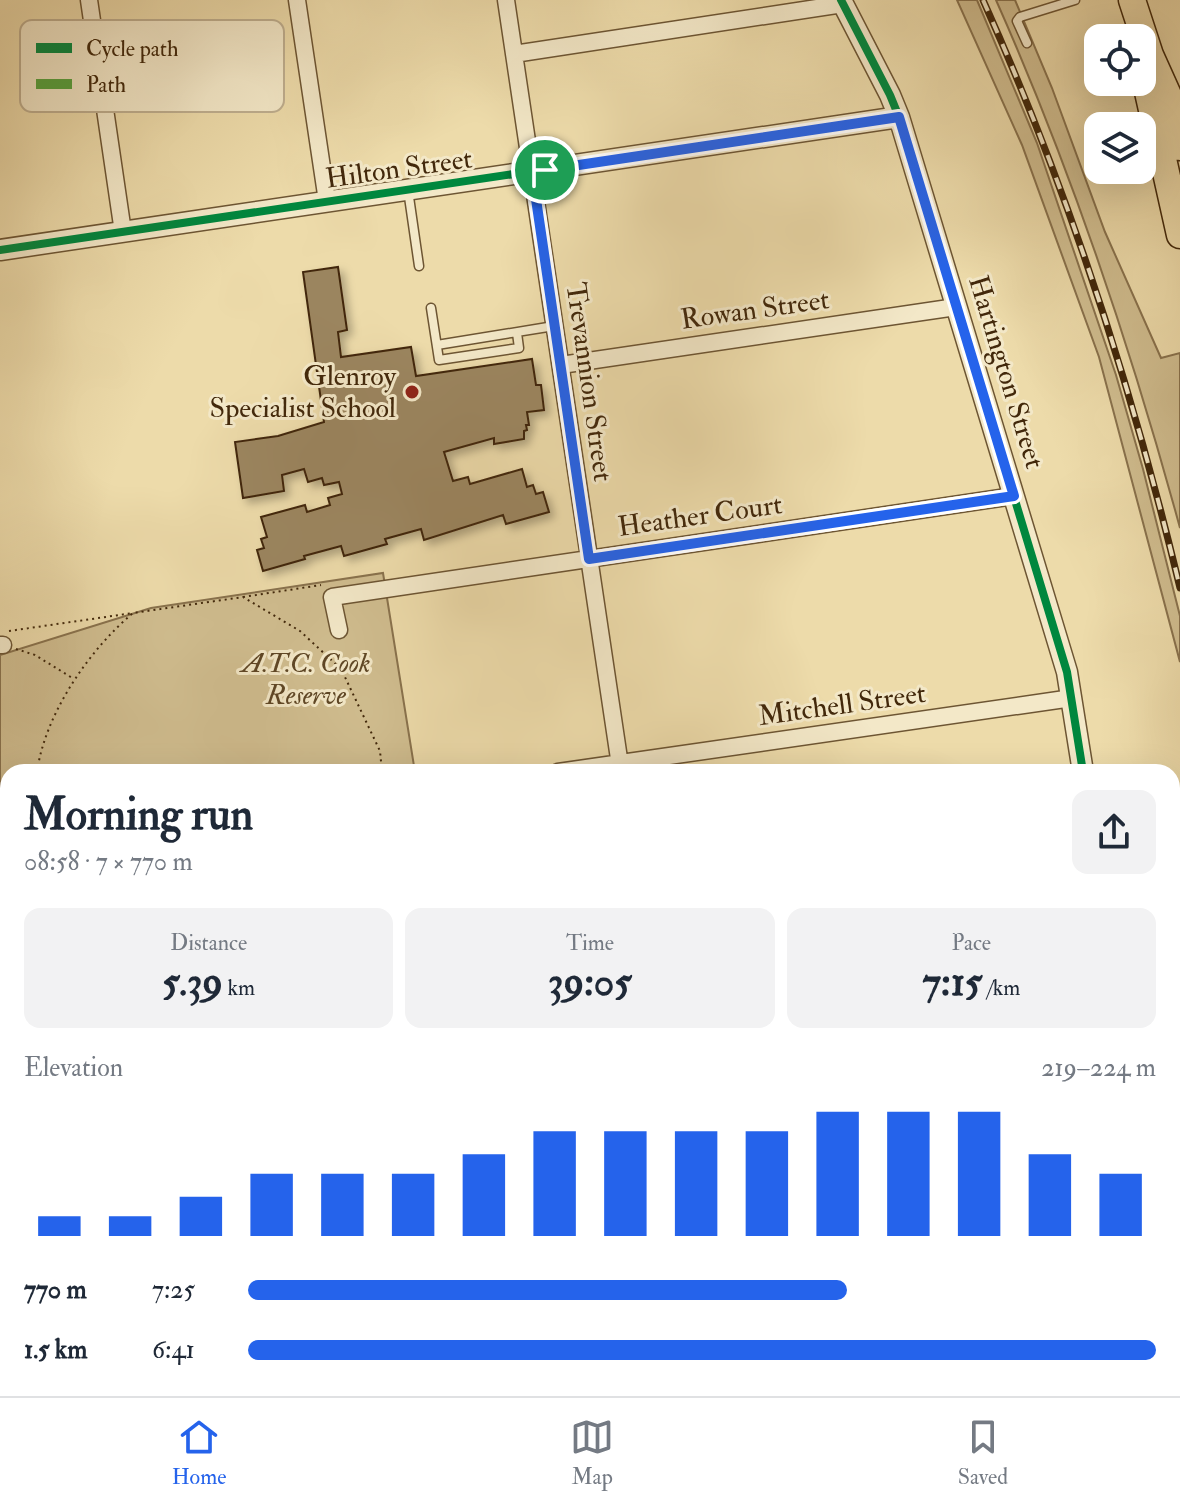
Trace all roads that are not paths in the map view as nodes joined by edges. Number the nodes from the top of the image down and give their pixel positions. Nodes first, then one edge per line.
1 (89, 0) edge
2 (297, 0) edge
3 (506, 0) edge
4 (1075, 0) edge
5 (1132, 0) edge
6 (842, 2) edge
7 (92, 20) edge
8 (1140, 24) edge
9 (1027, 43) dead end
10 (514, 54) junction
11 (1156, 68) edge
12 (1149, 96) edge
13 (105, 112) edge
14 (899, 117) junction
15 (1180, 147) edge
16 (532, 172) junction
17 (408, 190) junction
18 (327, 201) junction
19 (123, 232) junction
20 (1180, 235) edge
21 (0, 250) edge
22 (419, 266) dead end
23 (956, 307) junction
24 (431, 308) dead end
25 (555, 326) junction
26 (517, 333) junction
27 (437, 345) junction
28 (561, 365) junction
29 (1014, 496) junction
30 (589, 559) junction
31 (339, 630) dead end
32 (1072, 698) junction
33 (619, 764) edge
34 (646, 764) edge
35 (1082, 764) edge

1 - 7 street
2 - 18 street
3 - 10 street, Trevannion Street
4 - 9 lane
5 - 8 main road
6 - 10 street
6 - 14 street, Hartington Street
10 - 16 street, Trevannion Street
11 - 15 main road
12 - 20 main road
13 - 19 street
14 - 16 street, Hilton Street
14 - 23 street, Hartington Street
16 - 17 street, Hilton Street
16 - 25 street, Trevannion Street
17 - 18 street, Hilton Street
17 - 22 lane
18 - 19 street, Hilton Street
19 - 21 street, Hilton Street
23 - 28 street, Rowan Street
23 - 29 street, Hartington Street
24 - 27 lane
25 - 26 lane
25 - 28 street, Trevannion Street
26 - 27 lane
26 - 27 lane
28 - 30 street, Trevannion Street
29 - 30 street, Heather Court
29 - 32 street, Hartington Street
30 - 31 street, Heather Court
30 - 33 street, Trevannion Street
32 - 34 street, Mitchell Street
32 - 35 street, Hartington Street

